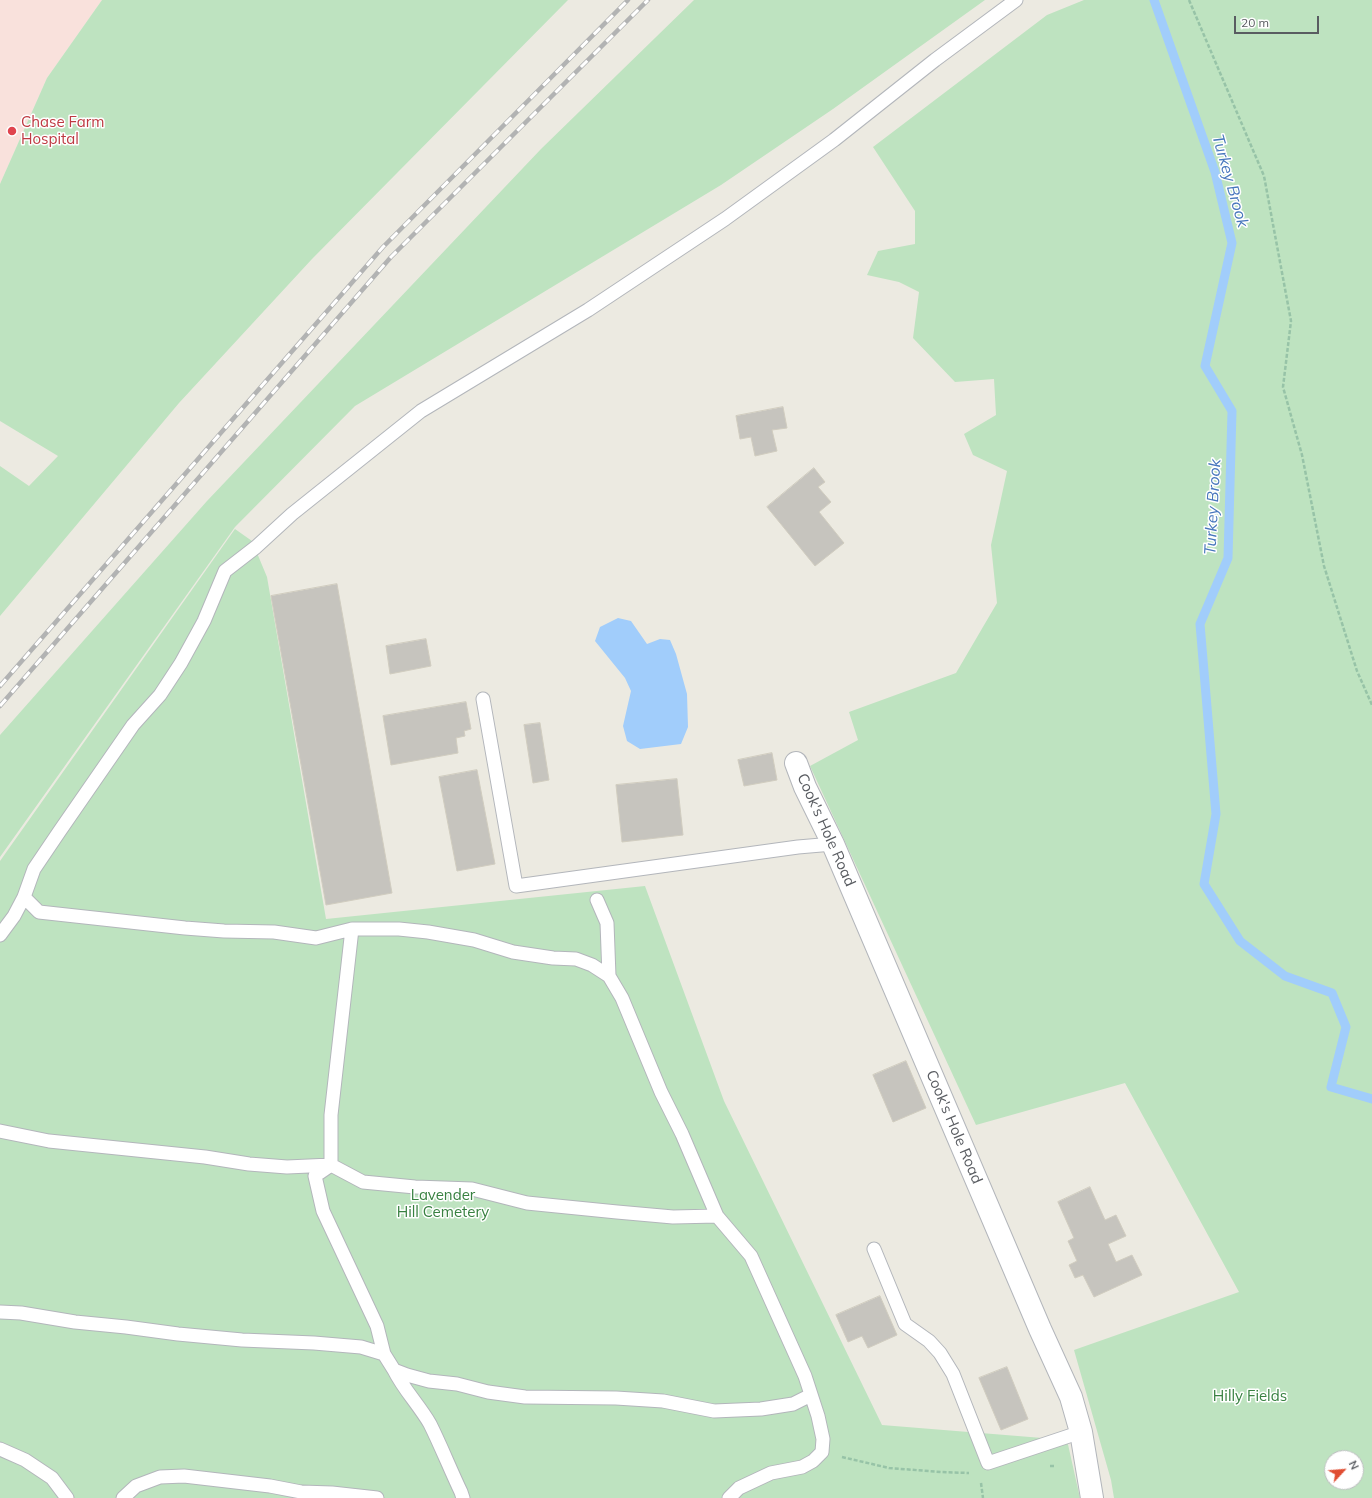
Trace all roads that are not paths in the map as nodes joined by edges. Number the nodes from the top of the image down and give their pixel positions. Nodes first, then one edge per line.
1 (1016, 0) edge
2 (483, 699) dead end
3 (796, 763) dead end
4 (833, 844) junction
5 (24, 897) junction
6 (597, 900) dead end
7 (352, 929) junction
8 (0, 935) edge
9 (609, 976) junction
10 (0, 1131) edge
11 (331, 1165) junction
12 (717, 1216) junction
13 (874, 1249) dead end
14 (0, 1312) edge
15 (384, 1354) junction
16 (394, 1370) junction
17 (811, 1395) junction
18 (1082, 1432) junction
19 (0, 1449) edge
20 (67, 1498) edge
21 (123, 1498) edge
22 (377, 1498) edge
23 (463, 1498) edge
24 (728, 1498) edge
25 (1092, 1498) edge

1 - 5 lane
2 - 4 lane
3 - 4 street, Cook's Hole Road
4 - 18 street, Cook's Hole Road
5 - 7 lane
5 - 8 lane
6 - 9 lane
7 - 9 lane
7 - 11 lane
9 - 12 lane
10 - 11 lane
11 - 12 lane
11 - 15 lane
12 - 17 lane
13 - 18 lane
14 - 15 lane
15 - 16 lane
16 - 17 lane
16 - 23 lane
17 - 24 lane
18 - 25 street, Cook's Hole Road
19 - 20 lane
21 - 22 lane

